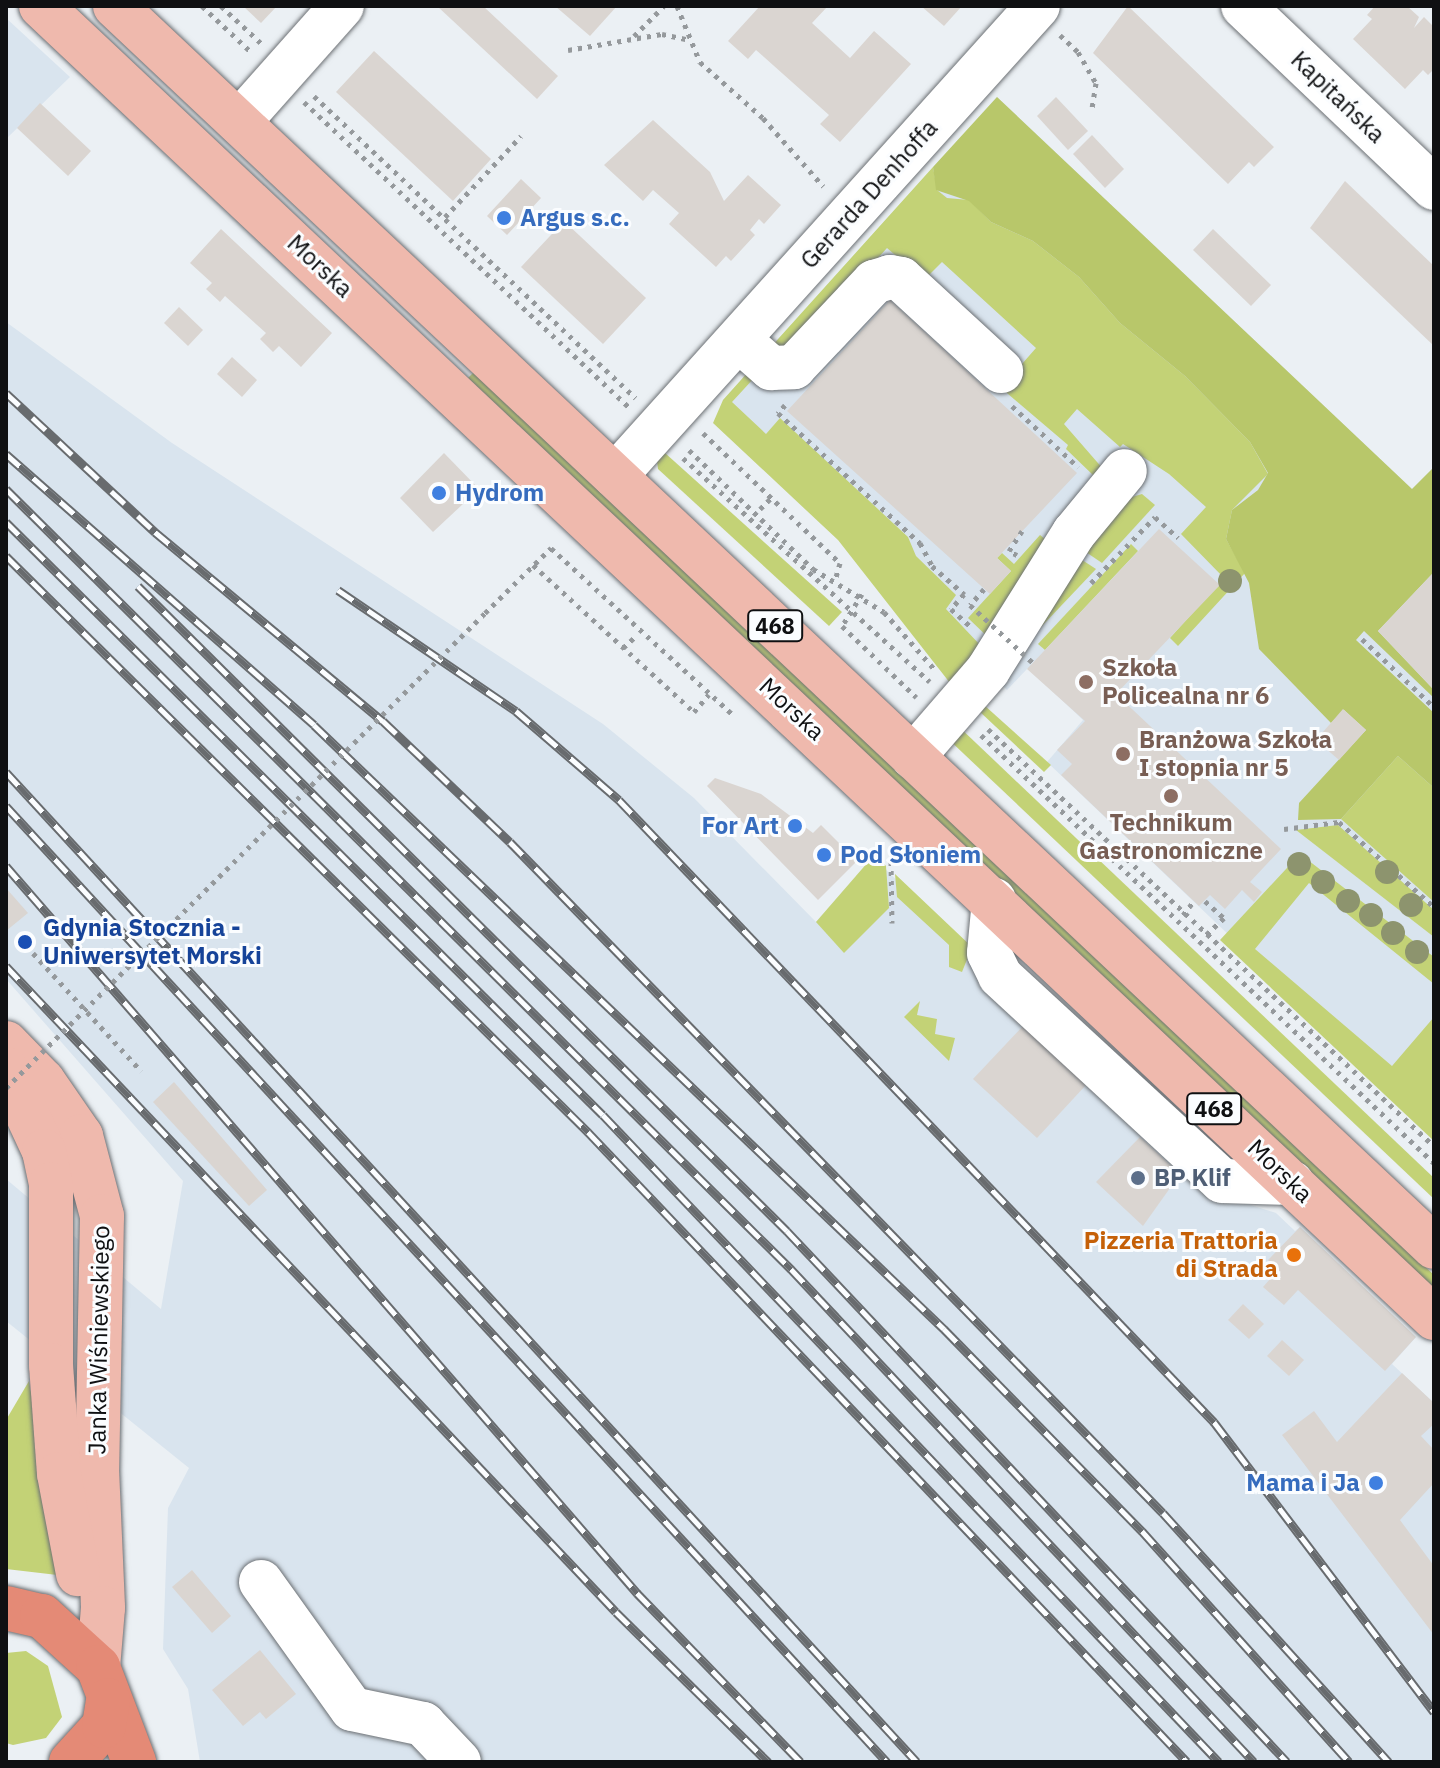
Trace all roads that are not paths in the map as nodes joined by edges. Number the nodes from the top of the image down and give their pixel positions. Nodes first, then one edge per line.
1 (41, 6) edge
2 (115, 6) edge
3 (342, 6) edge
4 (1243, 6) edge
5 (1048, 20) edge
6 (239, 122) junction
7 (1434, 188) edge
8 (739, 340) junction
9 (1003, 385) road end
10 (1105, 472) road end
11 (615, 476) junction
12 (913, 757) junction
13 (6, 1043) edge
14 (6, 1069) edge
15 (1434, 1247) edge
16 (1434, 1318) edge
17 (261, 1582) dead end
18 (9, 1609) edge
19 (103, 1683) junction
20 (71, 1762) edge
21 (106, 1762) edge
22 (134, 1762) edge
23 (459, 1762) edge

1 - 16 main road, Morska / 468
2 - 6 main road, Morska / 468
3 - 6 street
4 - 7 street, Kapitańska
5 - 8 street, Gerarda Denhoffa
6 - 11 main road, Morska / 468
8 - 9 street
8 - 11 street, Gerarda Denhoffa
10 - 12 street
11 - 12 main road, Morska / 468
12 - 15 main road, Morska / 468
13 - 19 main road, Janka Wiśniewskiego
14 - 19 main road, Janka Wiśniewskiego
17 - 23 street
18 - 19 highway
19 - 20 highway
19 - 21 street
19 - 22 highway, Janka Wiśniewskiego

